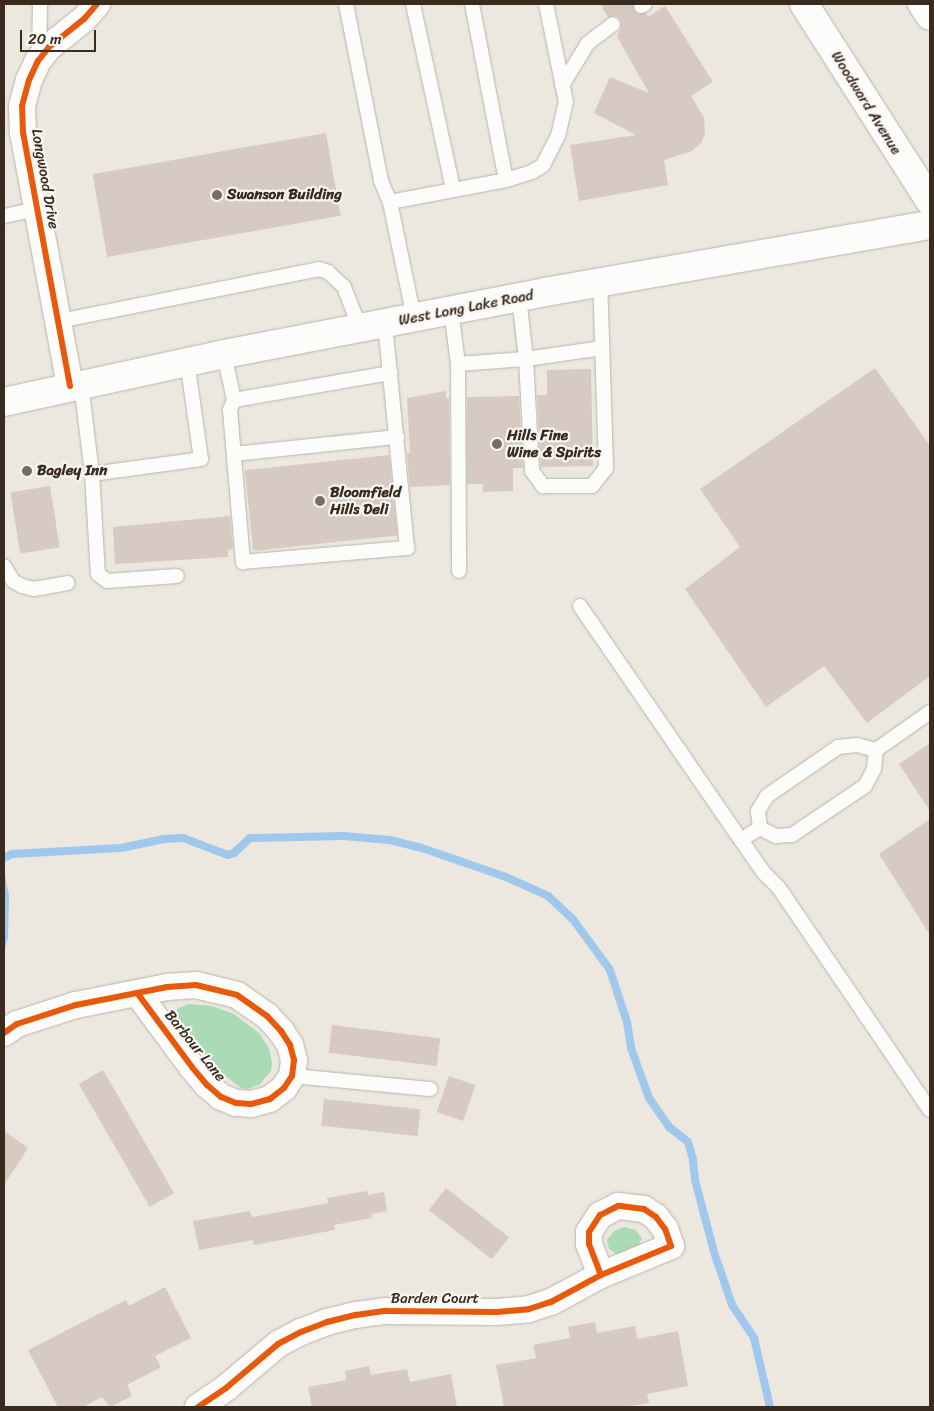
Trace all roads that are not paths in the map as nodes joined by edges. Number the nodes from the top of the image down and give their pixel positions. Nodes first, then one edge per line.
1 (40, 4) edge
2 (97, 4) edge
3 (346, 4) edge
4 (413, 4) edge
5 (472, 4) edge
6 (546, 4) edge
7 (804, 4) edge
8 (922, 4) edge
9 (930, 16) edge
10 (613, 24) dead end
11 (38, 61) junction
12 (562, 85) junction
13 (506, 180) junction
14 (453, 190) junction
15 (930, 201) edge
16 (390, 202) junction
17 (37, 209) junction
18 (4, 216) edge
19 (930, 225) edge
20 (600, 282) junction
21 (519, 297) junction
22 (452, 310) junction
23 (414, 318) junction
24 (59, 321) junction
25 (372, 325) junction
26 (602, 348) junction
27 (224, 354) junction
28 (526, 359) junction
29 (186, 361) junction
30 (458, 364) junction
31 (391, 373) junction
32 (76, 385) junction
33 (234, 400) junction
34 (4, 402) edge
35 (397, 437) junction
36 (234, 454) junction
37 (92, 474) junction
38 (4, 566) edge
39 (459, 571) dead end
40 (176, 576) dead end
41 (68, 583) dead end
42 (580, 606) dead end
43 (930, 712) edge
44 (876, 750) junction
45 (760, 828) junction
46 (742, 840) junction
47 (138, 994) junction
48 (4, 1033) edge
49 (292, 1076) junction
50 (430, 1089) dead end
51 (930, 1110) edge
52 (602, 1275) dead end
53 (198, 1407) edge

1 - 11 lane
2 - 11 street, Longwood Drive
3 - 16 lane
4 - 14 lane
5 - 13 lane
6 - 12 lane
7 - 15 main road, Woodward Avenue
8 - 9 main road
10 - 12 lane
11 - 17 street, Longwood Drive
12 - 13 lane
13 - 14 lane
14 - 16 lane
16 - 23 lane
17 - 18 lane
17 - 24 street, Longwood Drive
19 - 20 main road, West Long Lake Road
20 - 21 main road, West Long Lake Road
20 - 26 lane
21 - 22 main road, West Long Lake Road
21 - 28 lane
22 - 23 main road, West Long Lake Road
22 - 30 lane
23 - 25 main road, West Long Lake Road
24 - 25 lane
24 - 32 street, Longwood Drive
25 - 27 main road, West Long Lake Road
25 - 31 lane
26 - 28 lane
26 - 28 lane
27 - 29 main road, West Long Lake Road
27 - 33 lane
28 - 30 lane
29 - 32 main road, West Long Lake Road
29 - 37 lane
30 - 39 lane
31 - 33 lane
31 - 35 lane
32 - 34 main road, West Long Lake Road
32 - 37 lane
33 - 36 lane
35 - 36 lane
35 - 36 lane
37 - 40 lane
38 - 41 lane
42 - 46 lane
43 - 44 lane
44 - 45 lane
44 - 45 lane
45 - 46 lane
46 - 51 lane
47 - 48 street, Barbour Lane
47 - 49 street, Barbour Lane
47 - 49 street, Barbour Lane
49 - 50 lane
52 - 53 street, Barden Court

